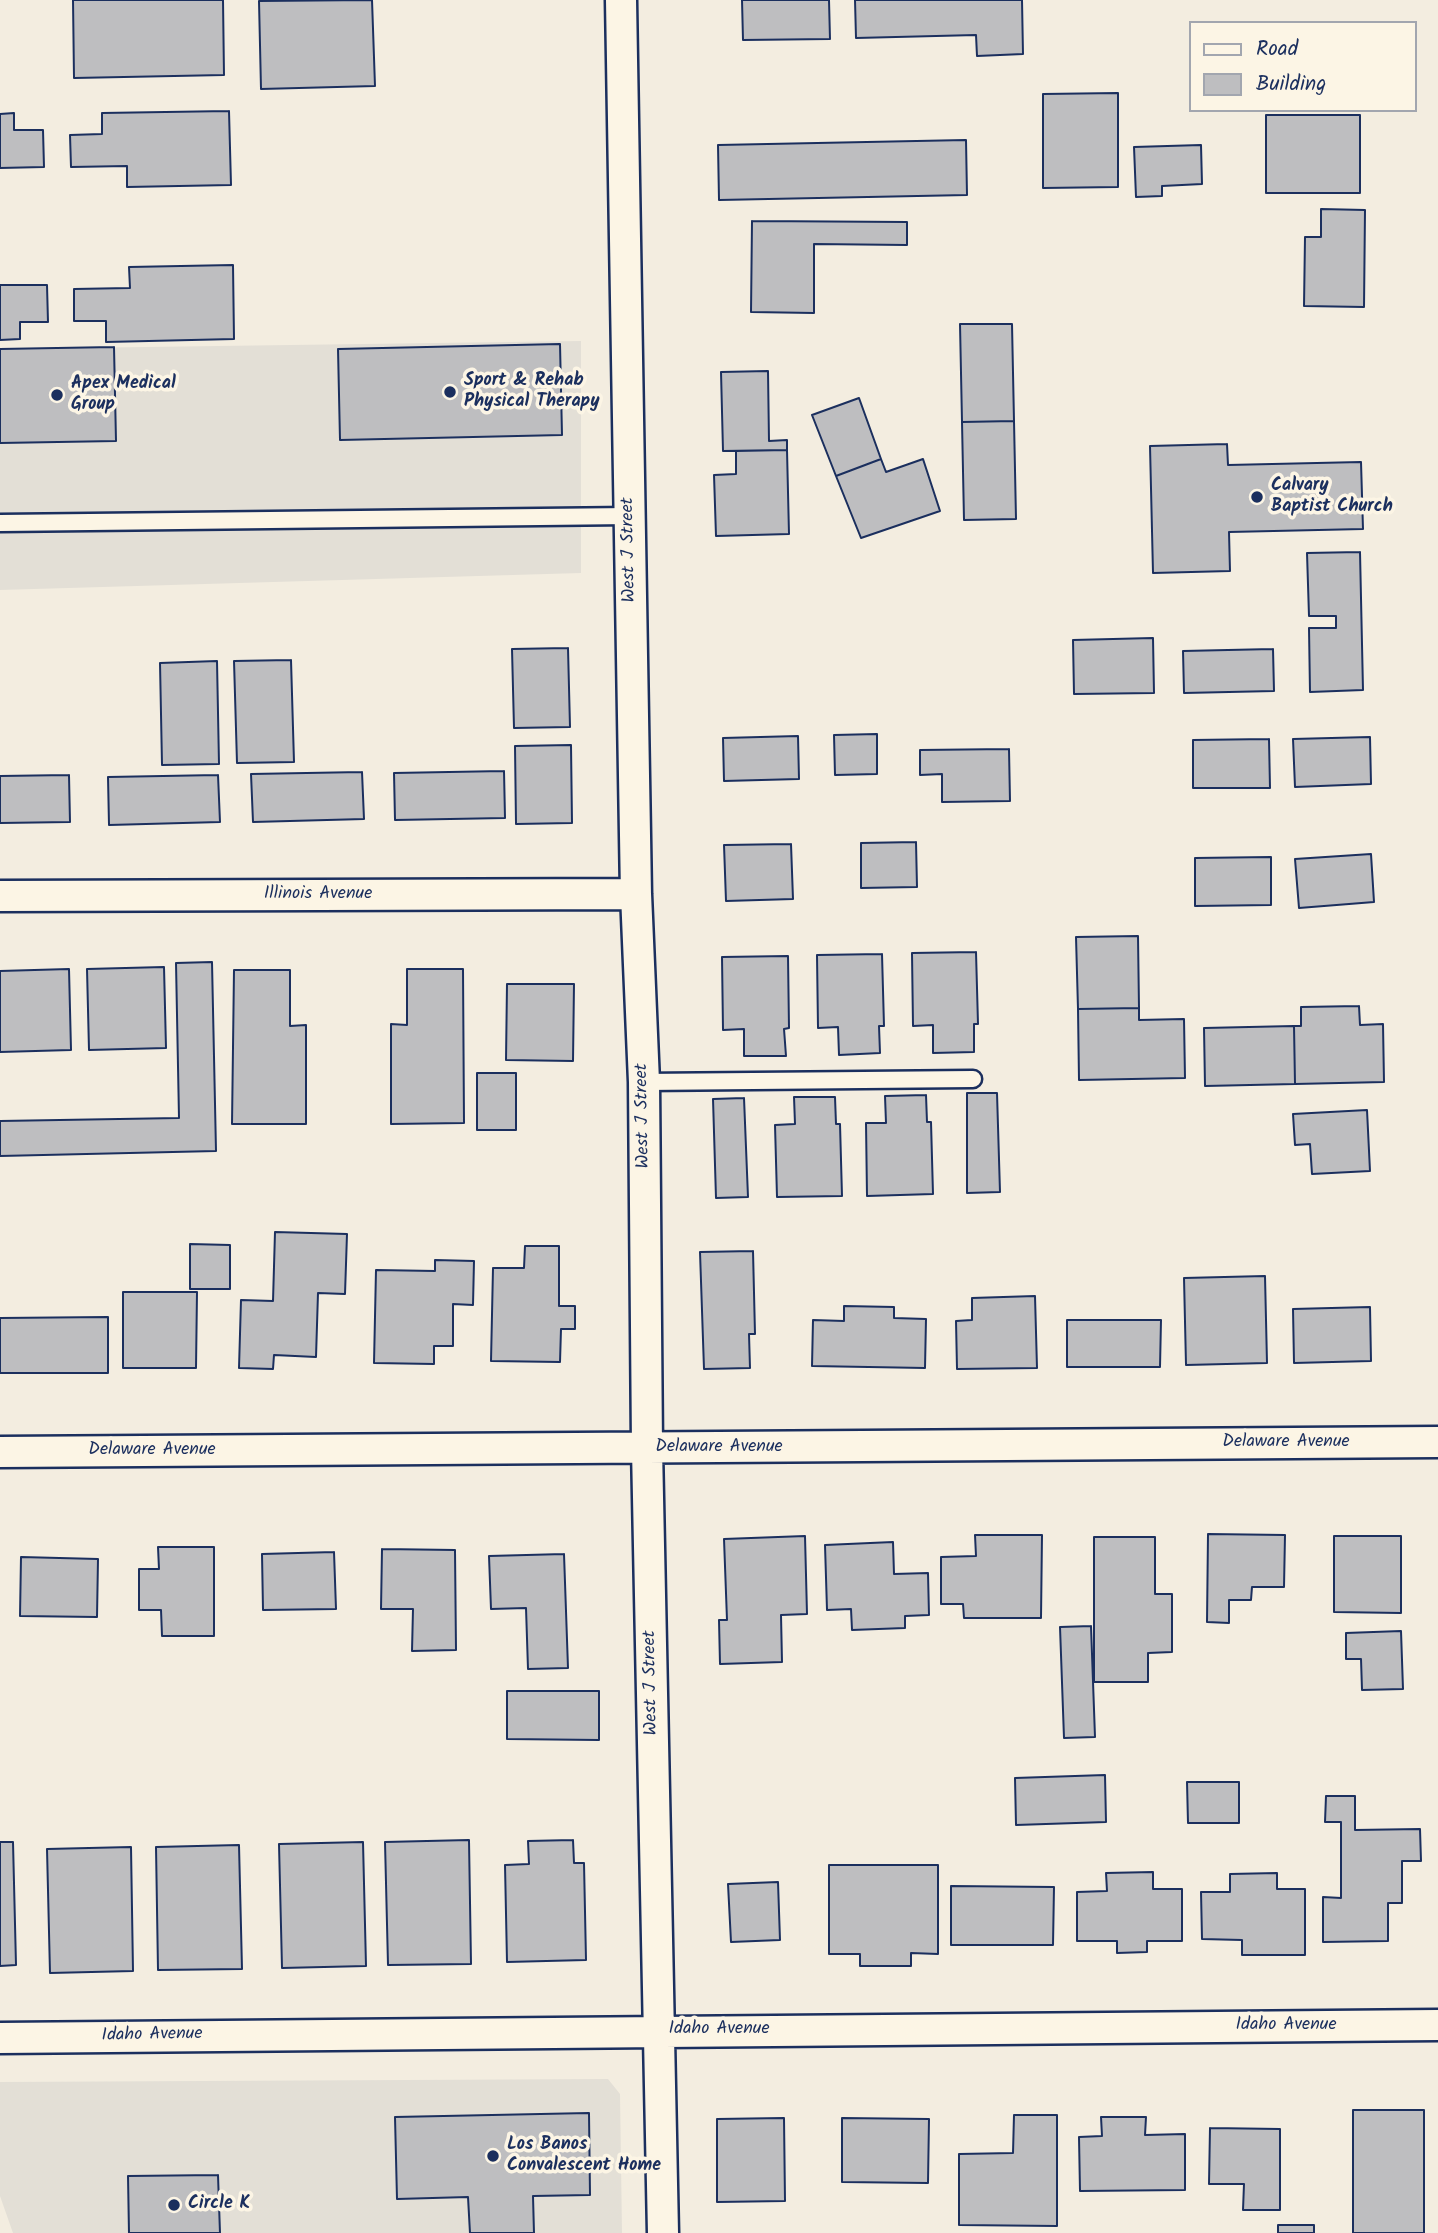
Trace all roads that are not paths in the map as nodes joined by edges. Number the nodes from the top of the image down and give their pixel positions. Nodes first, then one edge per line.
1 (621, 0) edge
2 (630, 516) junction
3 (0, 523) edge
4 (636, 894) junction
5 (0, 896) edge
6 (973, 1079) dead end
7 (644, 1082) junction
8 (1438, 1442) edge
9 (647, 1448) junction
10 (0, 1452) edge
11 (1438, 2025) edge
12 (660, 2030) junction
13 (0, 2038) edge
14 (663, 2233) edge

1 - 2 street, West J Street
2 - 3 lane
2 - 4 street, West J Street
4 - 5 street, Illinois Avenue
4 - 7 street, West J Street
6 - 7 lane
7 - 9 street, West J Street
8 - 9 street, Delaware Avenue
9 - 10 street, Delaware Avenue
9 - 12 street, West J Street
11 - 12 street, Idaho Avenue
12 - 13 street, Idaho Avenue
12 - 14 street, West J Street

